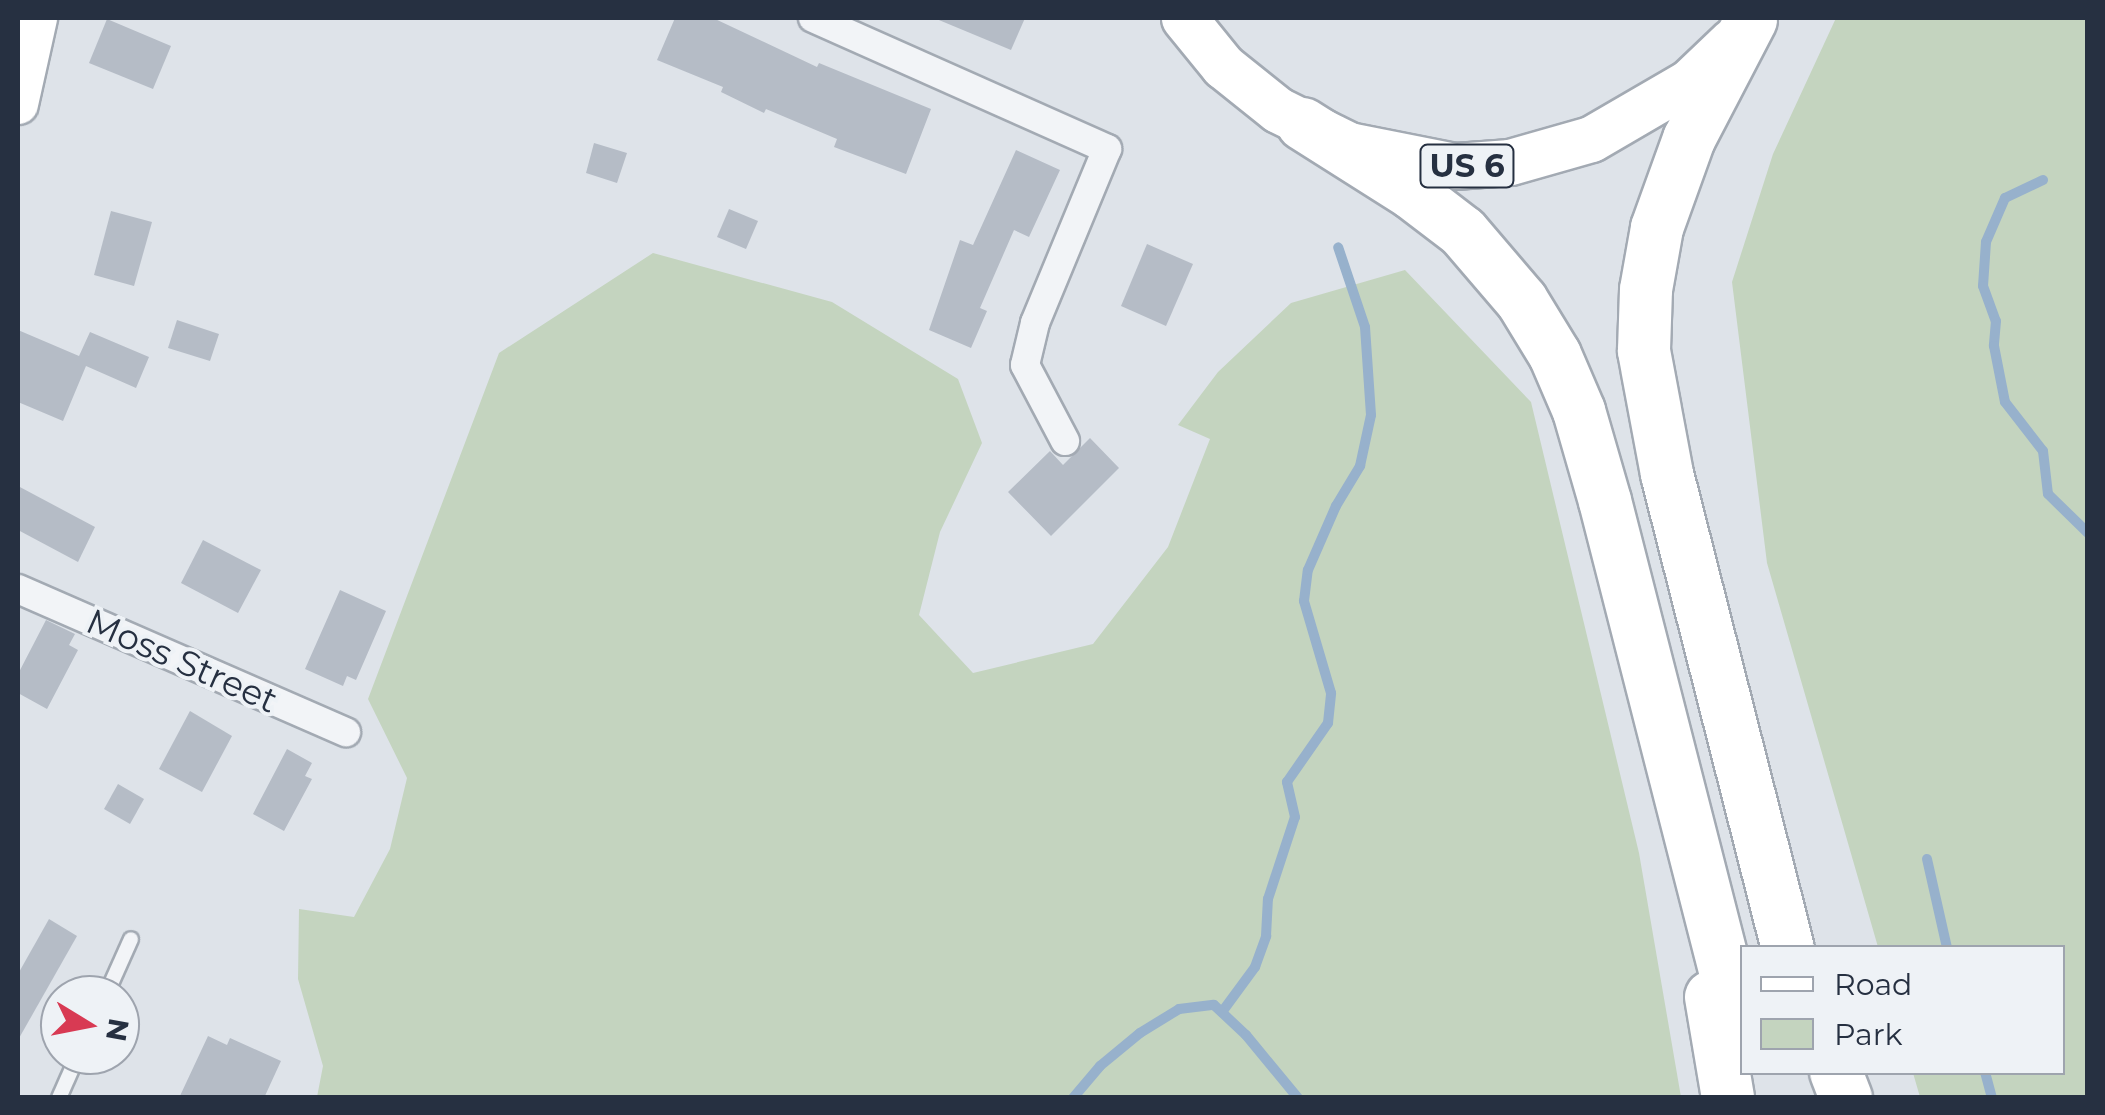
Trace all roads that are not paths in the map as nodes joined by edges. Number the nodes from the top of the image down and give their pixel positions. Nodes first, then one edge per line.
1 (36, 18) edge
2 (812, 18) edge
3 (1184, 18) edge
4 (1752, 19) edge
5 (18, 104) edge
6 (1304, 124) junction
7 (1065, 441) dead end
8 (18, 589) edge
9 (346, 732) dead end
10 (1669, 749) junction
11 (131, 939) dead end
12 (1787, 939) edge
13 (115, 975) edge
14 (1740, 1029) edge
15 (69, 1075) edge
16 (59, 1098) edge
17 (1728, 1098) edge

1 - 5 street
2 - 7 street
3 - 6 main road, US 6
4 - 6 main road, US 6
4 - 12 highway
6 - 10 highway
8 - 9 street, Moss Street
10 - 14 highway
10 - 17 highway
11 - 13 lane
15 - 16 lane

